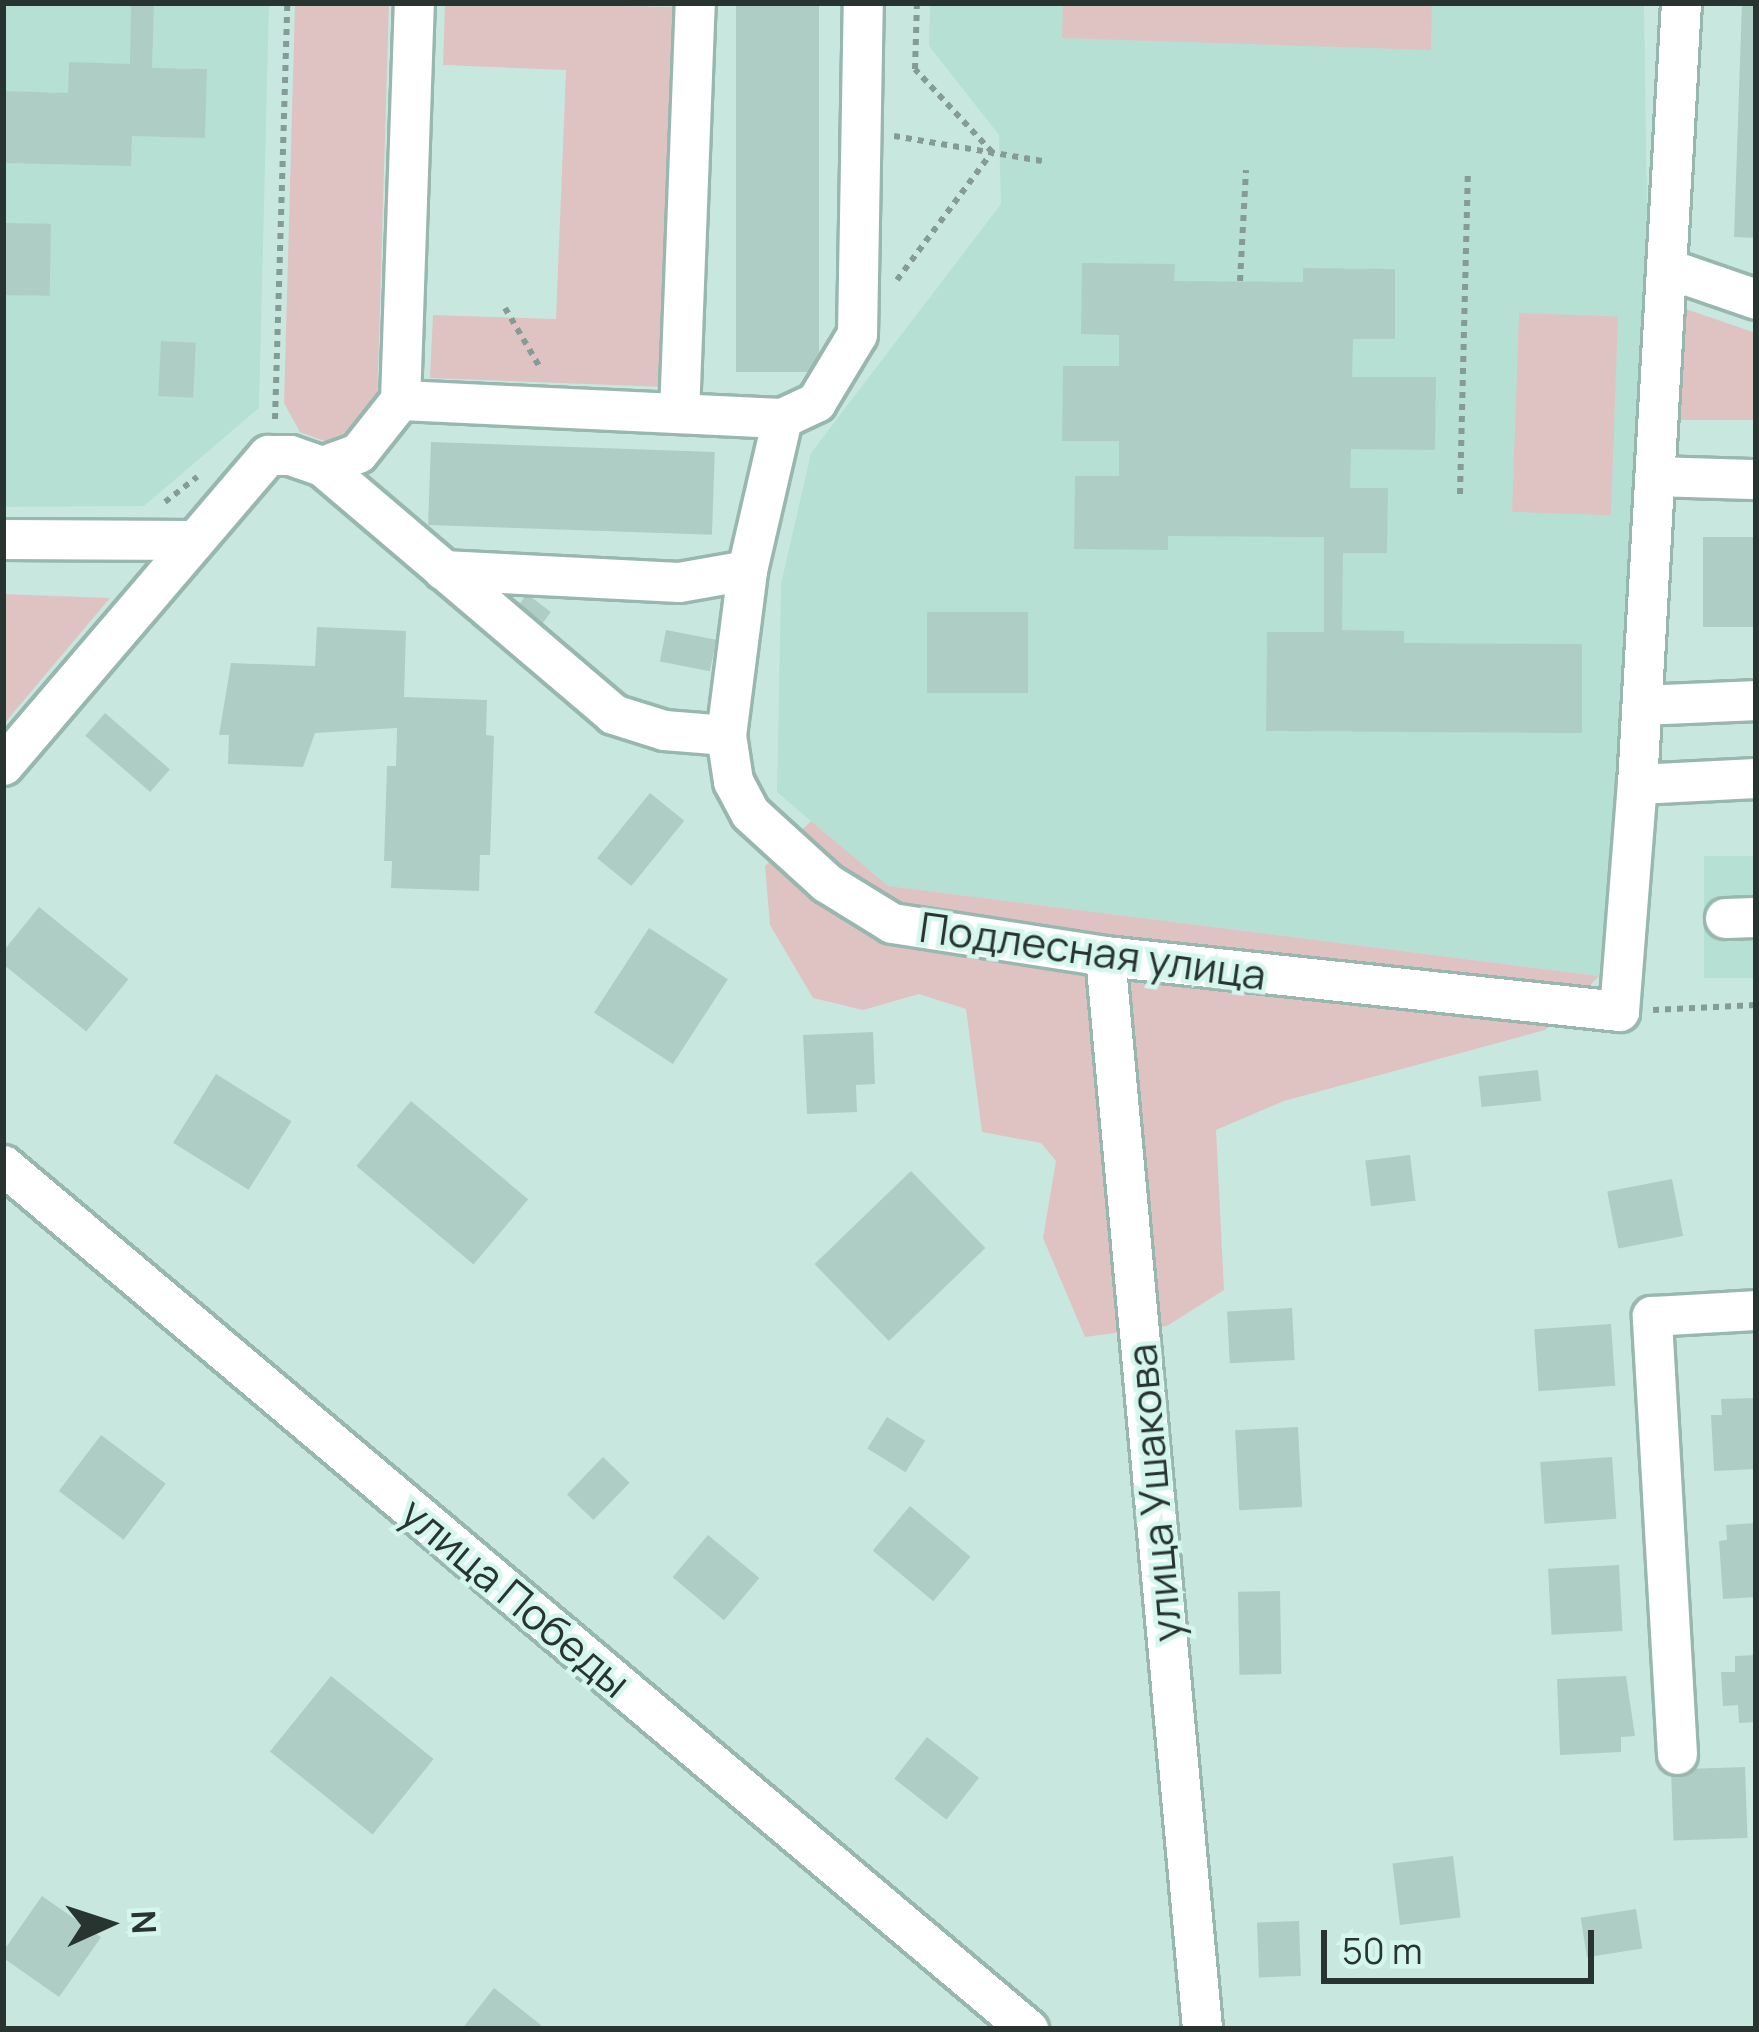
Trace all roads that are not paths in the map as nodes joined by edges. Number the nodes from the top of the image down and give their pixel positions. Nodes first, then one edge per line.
1 (414, 3) edge
2 (695, 3) edge
3 (863, 3) edge
4 (1681, 3) edge
5 (1672, 270) junction
6 (1756, 299) edge
7 (400, 400) junction
8 (679, 413) junction
9 (782, 418) junction
10 (322, 466) junction
11 (1658, 476) junction
12 (1756, 479) edge
13 (3, 539) edge
14 (192, 540) junction
15 (443, 570) junction
16 (747, 570) junction
17 (1756, 700) edge
18 (1642, 705) junction
19 (725, 735) junction
20 (3, 765) edge
21 (1756, 778) edge
22 (1637, 784) junction
23 (1105, 956) junction
24 (3, 1165) edge
25 (1756, 1310) edge
26 (1677, 1754) dead end
27 (1028, 2029) edge
28 (1202, 2029) edge

1 - 7 street
2 - 8 street
3 - 9 street
4 - 5 street
5 - 6 street
5 - 11 street
7 - 8 street
7 - 10 street
8 - 9 street
9 - 16 street
10 - 14 street
10 - 15 street
11 - 12 street
11 - 18 street
13 - 14 street
14 - 20 street
15 - 16 street
15 - 19 street
16 - 19 street
17 - 18 street
18 - 22 street
19 - 23 street, Подлесная улица
21 - 22 street
22 - 23 street, Подлесная улица
23 - 28 street, улица Ушакова
24 - 27 street, улица Победы
25 - 26 street

